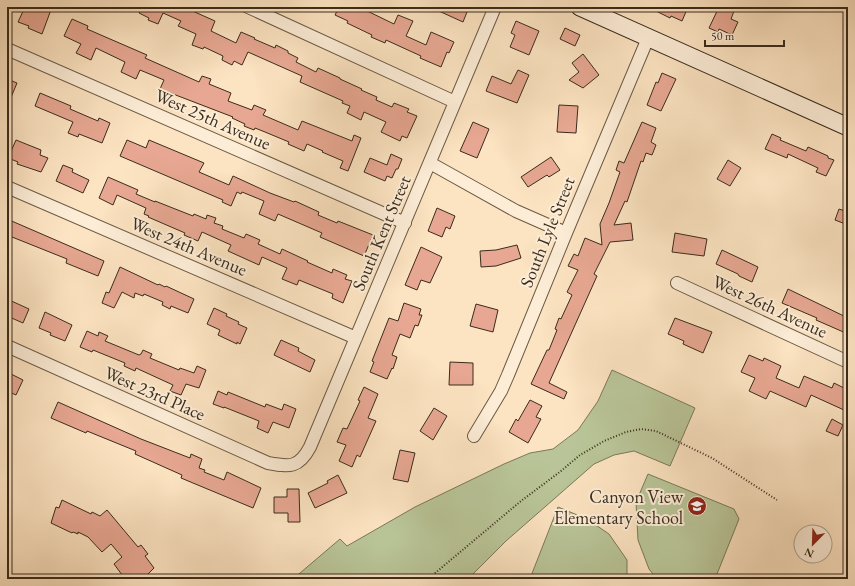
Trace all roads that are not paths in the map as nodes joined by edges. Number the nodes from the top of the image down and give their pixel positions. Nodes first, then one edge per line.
1 (248, 7) edge
2 (495, 7) edge
3 (580, 7) edge
4 (648, 38) junction
5 (7, 49) edge
6 (455, 102) junction
7 (848, 127) edge
8 (430, 163) junction
9 (7, 187) edge
10 (405, 223) junction
11 (566, 233) junction
12 (677, 283) dead end
13 (356, 338) junction
14 (7, 346) edge
15 (848, 362) edge
16 (474, 436) dead end
17 (291, 465) joint

1 - 6 street
2 - 6 street, South Kent Street
3 - 4 main road
4 - 7 main road
4 - 11 street, South Lyle Street
5 - 10 street, West 25th Avenue
6 - 8 street, South Kent Street
8 - 10 street, South Kent Street
8 - 11 street
9 - 13 street, West 24th Avenue
10 - 13 street, South Kent Street
11 - 16 street, South Lyle Street
12 - 15 street, West 26th Avenue
13 - 17 street, South Kent Street
14 - 17 street, West 23rd Place

